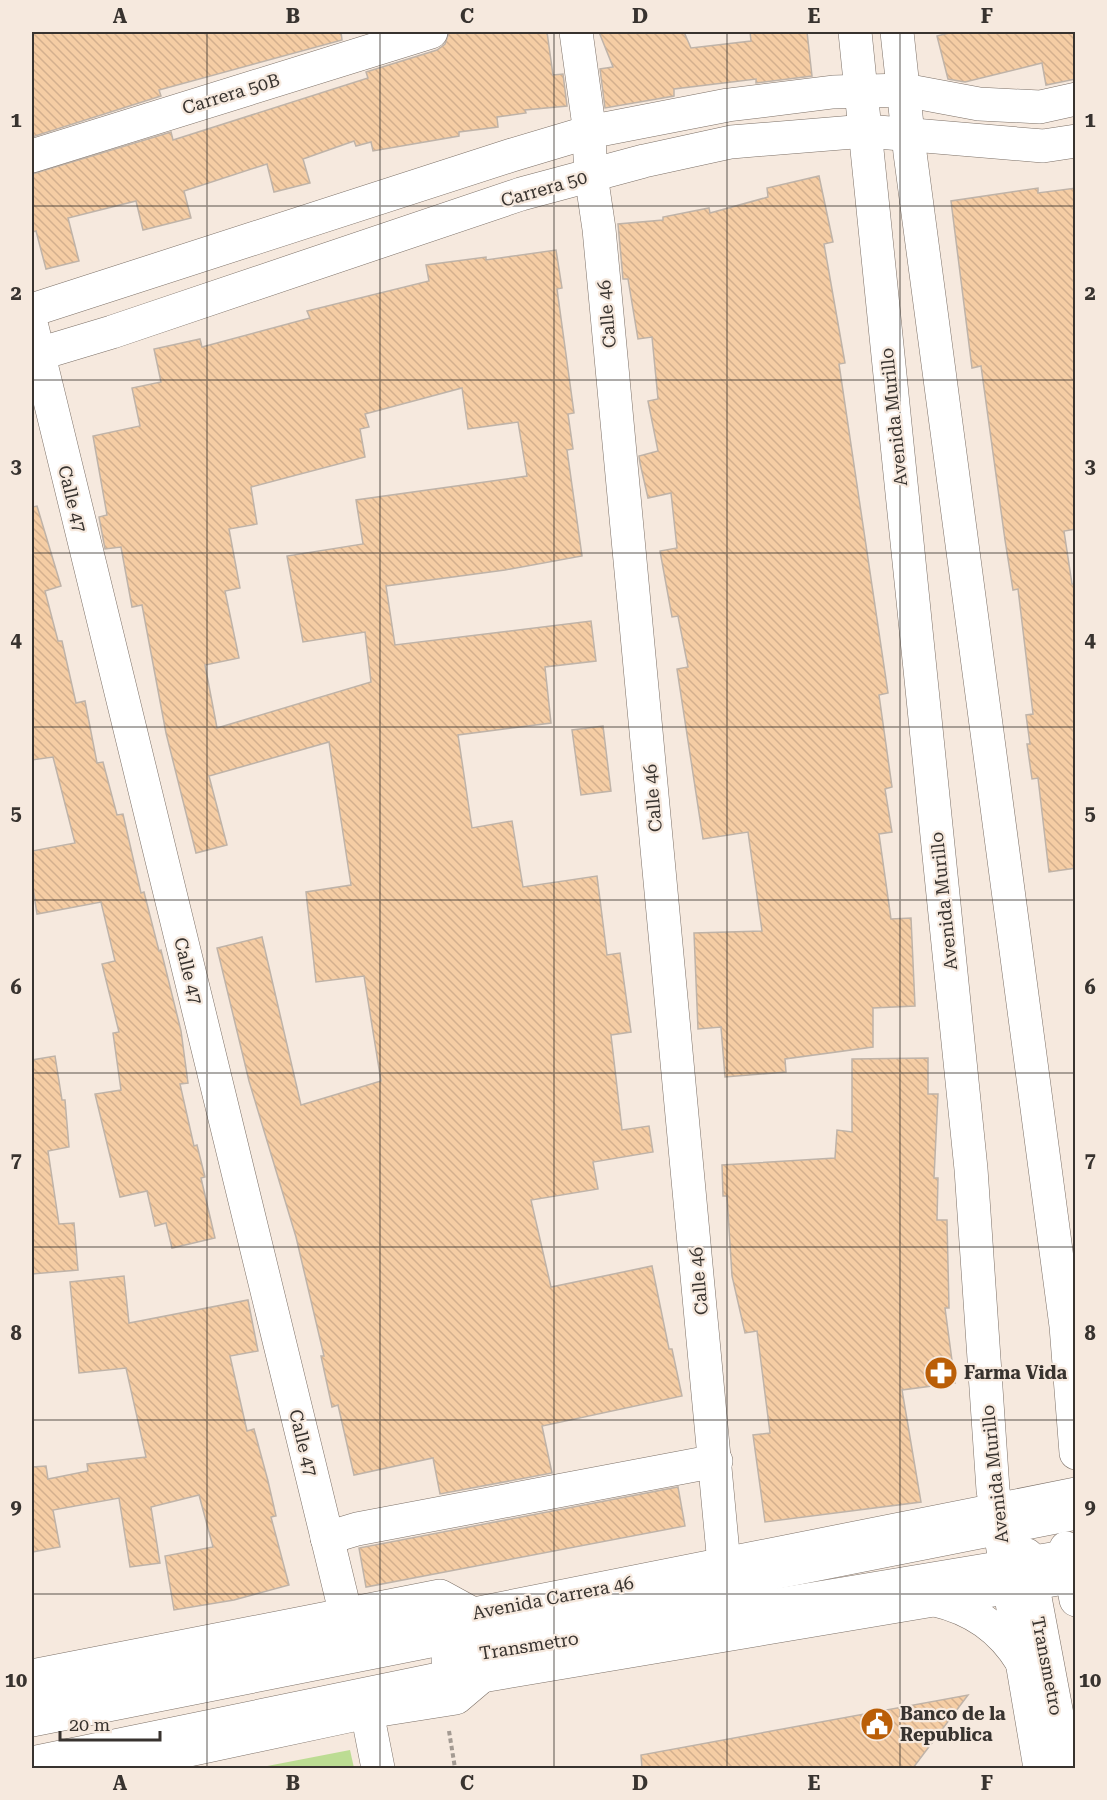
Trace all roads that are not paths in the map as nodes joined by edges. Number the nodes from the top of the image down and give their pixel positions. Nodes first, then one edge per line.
1 (431, 32) edge
2 (576, 32) edge
3 (855, 32) edge
4 (897, 32) edge
5 (862, 90) junction
6 (904, 90) junction
7 (1076, 99) edge
8 (866, 131) junction
9 (590, 132) junction
10 (909, 135) junction
11 (1076, 141) edge
12 (32, 156) edge
13 (591, 175) junction
14 (32, 310) edge
15 (34, 345) edge
16 (1071, 1326) edge
17 (1075, 1434) edge
18 (716, 1461) junction
19 (1070, 1508) edge
20 (1006, 1521) junction
21 (327, 1538) junction
22 (724, 1564) junction
23 (1073, 1573) edge
24 (1019, 1575) junction
25 (935, 1600) junction
26 (473, 1614) junction
27 (346, 1615) junction
28 (432, 1652) junction
29 (1023, 1663) junction
30 (32, 1676) edge
31 (482, 1676) junction
32 (32, 1702) edge
33 (367, 1712) junction
34 (32, 1720) edge
35 (32, 1742) edge
36 (32, 1763) edge
37 (105, 1768) edge
38 (378, 1768) edge
39 (1040, 1768) edge
40 (1067, 1768) edge

1 - 12 street, Carrera 50B
2 - 9 street, Calle 46
3 - 5 street, Avenida Murillo
4 - 6 street
5 - 6 street
5 - 8 street, Avenida Murillo
5 - 9 street
6 - 7 street
6 - 10 street
8 - 10 street, Carrera 50
8 - 13 street, Carrera 50
8 - 20 street, Avenida Murillo
9 - 13 street, Calle 46
9 - 14 street
10 - 11 street, Carrera 50
10 - 16 street
13 - 15 street, Carrera 50
13 - 18 street, Calle 46
15 - 21 street, Calle 47
16 - 17 street
18 - 21 street
18 - 22 street, Calle 46
19 - 20 street, Avenida Carrera 46
19 - 23 street
20 - 22 street, Avenida Carrera 46
20 - 24 street, Avenida Murillo
20 - 28 street, Transmetro
21 - 27 street, Calle 47
22 - 26 street, Avenida Carrera 46
23 - 24 street, Avenida Carrera 46
24 - 25 street, Avenida Carrera 46
24 - 28 street, Transmetro
24 - 29 street, Avenida Murillo
24 - 40 street, Transmetro
25 - 29 street
25 - 31 street, Avenida Carrera 46
26 - 27 street
26 - 28 street, Avenida Carrera 46
27 - 30 street
28 - 31 street, Avenida Carrera 46
28 - 32 street, Avenida Carrera 46
28 - 34 street, Transmetro
28 - 35 street, Transmetro
28 - 36 street, Avenida Carrera 46
29 - 39 street, Avenida Murillo
31 - 33 street
33 - 37 street
33 - 38 street

